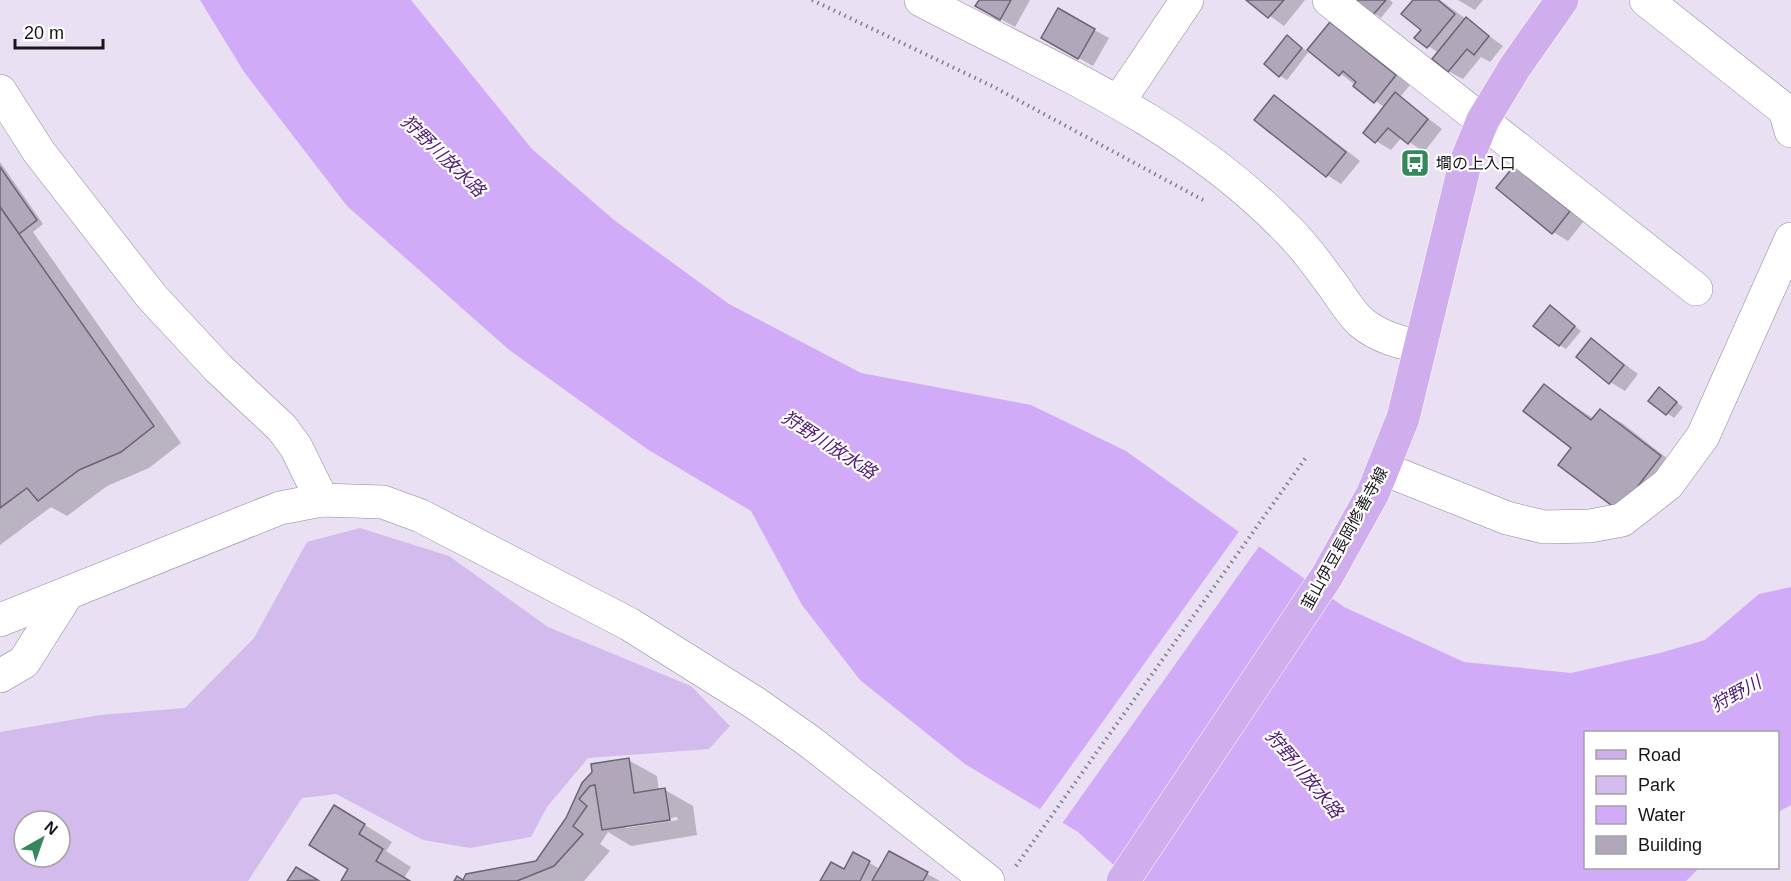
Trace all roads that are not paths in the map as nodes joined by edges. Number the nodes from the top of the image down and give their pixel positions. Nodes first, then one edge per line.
1 (921, 0) edge
2 (1187, 0) edge
3 (1329, 0) edge
4 (1562, 0) edge
5 (1646, 0) edge
6 (958, 8) edge
7 (0, 91) edge
8 (1119, 101) junction
9 (1483, 120) junction
10 (1791, 131) edge
11 (1791, 239) edge
12 (1696, 289) dead end
13 (1420, 347) junction
14 (1384, 469) junction
15 (322, 500) junction
16 (68, 594) junction
17 (0, 620) edge
18 (0, 676) edge
19 (988, 881) edge
20 (1123, 881) edge

1 - 6 street
2 - 8 street
3 - 9 street
4 - 9 main road, 韮山伊豆長岡修善寺線
5 - 10 street
6 - 8 street
7 - 15 street
8 - 13 street
9 - 12 street
9 - 13 main road, 韮山伊豆長岡修善寺線
11 - 14 street
13 - 14 main road, 韮山伊豆長岡修善寺線
14 - 20 main road, 韮山伊豆長岡修善寺線
15 - 16 street
15 - 19 street
16 - 17 street
16 - 18 street

